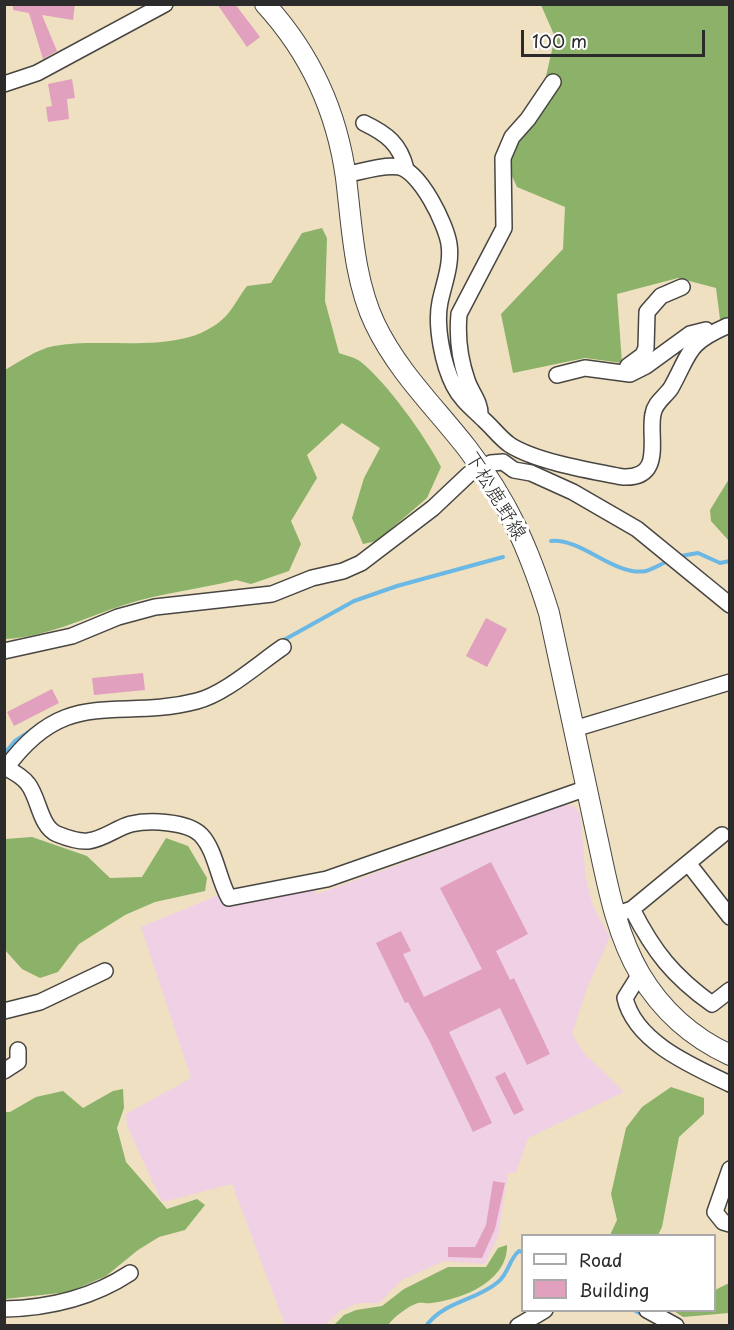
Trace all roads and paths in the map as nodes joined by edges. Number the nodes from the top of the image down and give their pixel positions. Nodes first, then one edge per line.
1 (165, 4) edge
2 (265, 4) edge
3 (553, 82) dead end
4 (4, 84) edge
5 (364, 123) dead end
6 (406, 169) junction
7 (345, 175) junction
8 (682, 287) dead end
9 (727, 326) dead end
10 (711, 333) junction
11 (625, 374) junction
12 (557, 375) dead end
13 (480, 416) junction
14 (509, 445) junction
15 (503, 462) junction
16 (481, 467) junction
17 (729, 605) edge
18 (283, 647) dead end
19 (4, 651) edge
20 (729, 682) edge
21 (574, 729) junction
22 (5, 769) edge
23 (587, 788) junction
24 (722, 835) dead end
25 (688, 863) junction
26 (624, 911) junction
27 (729, 917) edge
28 (105, 971) dead end
29 (640, 974) junction
30 (729, 990) edge
31 (4, 1011) edge
32 (18, 1050) dead end
33 (729, 1055) edge
34 (4, 1071) edge
35 (729, 1084) edge
36 (729, 1169) edge
37 (729, 1224) edge
38 (130, 1272) dead end
39 (4, 1309) edge
40 (543, 1312) edge
41 (649, 1312) edge
42 (518, 1326) edge
43 (676, 1326) edge

1 - 4 street
2 - 7 main road, 下松鹿野線
3 - 13 street
5 - 6 street
6 - 7 street
6 - 13 street
7 - 16 main road, 下松鹿野線
8 - 11 street
9 - 10 street
10 - 11 street
10 - 14 street
11 - 12 street
13 - 14 street
14 - 15 street
15 - 16 street
15 - 17 street
16 - 19 street
16 - 21 main road, 下松鹿野線
18 - 22 street
20 - 21 street
21 - 23 main road, 下松鹿野線
22 - 23 street
23 - 26 main road, 下松鹿野線
24 - 25 street
25 - 26 street
25 - 27 street
26 - 29 main road, 下松鹿野線
26 - 30 street
28 - 31 street
29 - 33 main road, 下松鹿野線
29 - 35 street
32 - 34 street
36 - 37 street
38 - 39 street
40 - 42 street
41 - 43 street

